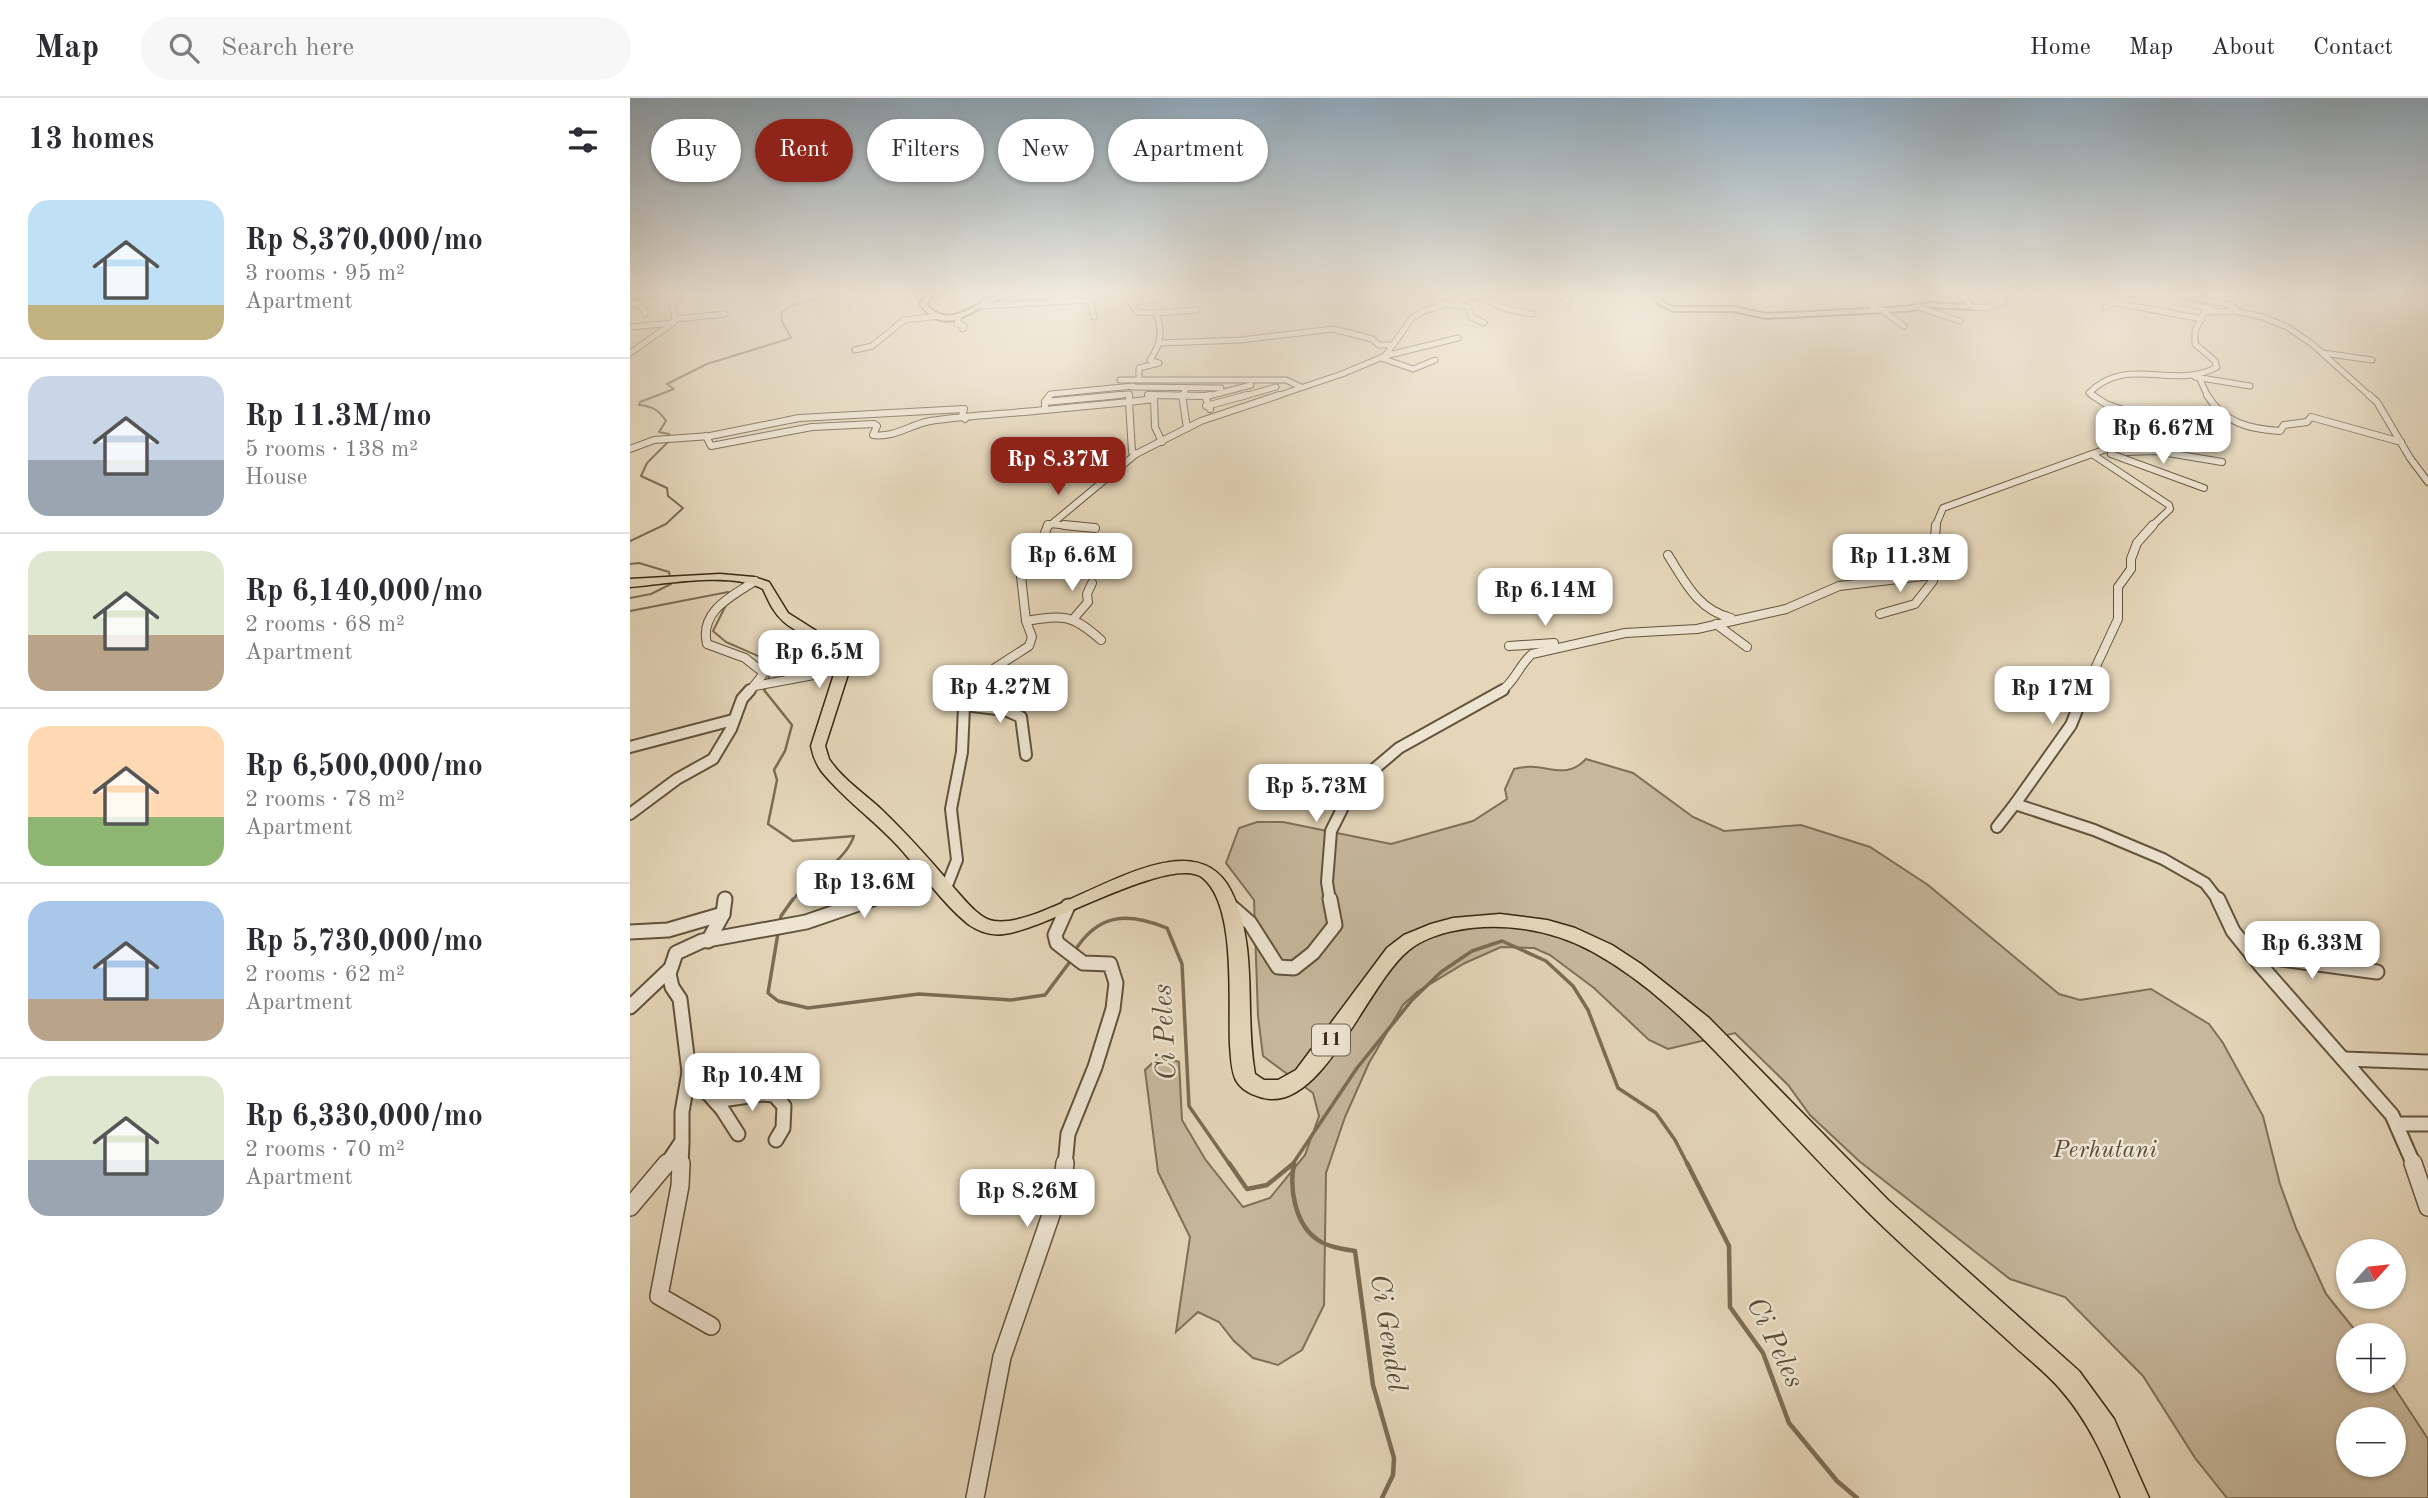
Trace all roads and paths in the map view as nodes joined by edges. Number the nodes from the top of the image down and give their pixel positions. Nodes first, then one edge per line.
1 (1150, 358) edge
2 (1379, 358) edge
3 (1386, 358) edge
4 (2210, 358) edge
5 (2329, 358) edge
6 (2360, 358) edge
7 (1435, 360) dead end
8 (2372, 360) dead end
9 (2197, 377) junction
10 (1139, 379) junction
11 (1192, 381) junction
12 (1266, 381) junction
13 (1071, 384) dead end
14 (2250, 386) dead end
15 (1133, 387) junction
16 (1276, 387) junction
17 (1301, 387) junction
18 (1186, 388) junction
19 (1226, 388) dead end
20 (1285, 393) junction
21 (1129, 394) junction
22 (1181, 396) junction
23 (1205, 396) junction
24 (1154, 399) junction
25 (1045, 402) junction
26 (1129, 402) junction
27 (1045, 410) junction
28 (965, 419) junction
29 (2149, 422) junction
30 (1155, 428) junction
31 (1187, 428) junction
32 (1146, 429) dead end
33 (2185, 433) dead end
34 (706, 436) junction
35 (1162, 442) junction
36 (2401, 442) junction
37 (2113, 447) junction
38 (630, 449) edge
39 (2097, 452) junction
40 (1136, 454) junction
41 (2222, 462) dead end
42 (2428, 482) edge
43 (2204, 488) dead end
44 (1049, 524) junction
45 (1095, 528) dead end
46 (1668, 555) dead end
47 (1932, 575) junction
48 (755, 581) junction
49 (630, 583) edge
50 (1092, 583) dead end
51 (1880, 614) dead end
52 (1075, 617) junction
53 (1737, 619) junction
54 (1026, 621) junction
55 (1716, 625) junction
56 (1101, 640) dead end
57 (1581, 644) junction
58 (1509, 646) dead end
59 (1747, 647) dead end
60 (836, 649) junction
61 (761, 684) junction
62 (964, 705) junction
63 (733, 720) junction
64 (630, 747) edge
65 (1026, 755) dead end
66 (2015, 804) junction
67 (630, 814) edge
68 (1997, 827) dead end
69 (940, 875) junction
70 (725, 898) dead end
71 (1227, 903) junction
72 (1068, 906) junction
73 (723, 914) junction
74 (630, 932) edge
75 (708, 941) junction
76 (2252, 955) junction
77 (669, 970) junction
78 (2377, 972) dead end
79 (630, 1007) edge
80 (2344, 1059) junction
81 (2428, 1062) edge
82 (689, 1072) junction
83 (715, 1101) junction
84 (2398, 1124) junction
85 (2428, 1124) edge
86 (738, 1134) dead end
87 (776, 1140) dead end
88 (682, 1141) junction
89 (630, 1207) edge
90 (2428, 1207) edge
91 (711, 1326) dead end
92 (975, 1498) edge
93 (2135, 1498) edge

1 - 10 street
2 - 17 street
3 - 7 street
4 - 9 street
5 - 36 street
6 - 8 street
9 - 14 street
9 - 29 street
9 - 36 street
10 - 11 street
10 - 13 street
10 - 15 street
11 - 12 street
11 - 18 street
12 - 16 street
12 - 17 street
12 - 23 street
15 - 18 street
15 - 21 street
15 - 25 street
16 - 20 street
16 - 23 street
17 - 20 street
18 - 19 street
18 - 22 street
20 - 31 street
21 - 22 street
21 - 25 street
21 - 26 street
22 - 23 street
22 - 24 street
22 - 31 street
24 - 26 street
24 - 30 street
25 - 27 street
26 - 27 street
26 - 40 street
27 - 28 street
28 - 34 street
28 - 34 street
29 - 33 street
29 - 37 street
30 - 32 street
30 - 35 street
31 - 35 street
34 - 38 street
35 - 40 street
36 - 42 street
37 - 39 street
37 - 41 street
39 - 43 street
39 - 47 street
39 - 66 street
40 - 44 street
44 - 45 street
44 - 54 street
46 - 53 street
47 - 51 street
47 - 53 street
48 - 49 highway
48 - 60 highway
48 - 61 street
50 - 52 street
52 - 54 street
52 - 56 street
53 - 55 street
54 - 62 street
55 - 57 street
55 - 59 street
57 - 58 street
57 - 71 street
60 - 61 street
60 - 69 highway, 11
61 - 63 street
62 - 65 street
62 - 69 street
63 - 64 street
63 - 67 street
66 - 68 street
66 - 76 street
69 - 72 highway, 11
69 - 75 street
70 - 73 street
71 - 72 highway, 11
71 - 93 highway, 11
72 - 92 street
73 - 74 street
73 - 75 street
75 - 77 street
76 - 78 street
76 - 80 street
77 - 79 street
77 - 82 street
80 - 81 street
80 - 84 street
82 - 83 street
82 - 88 street
83 - 86 street
83 - 87 street
84 - 85 street
84 - 90 street
88 - 89 street
88 - 91 street

